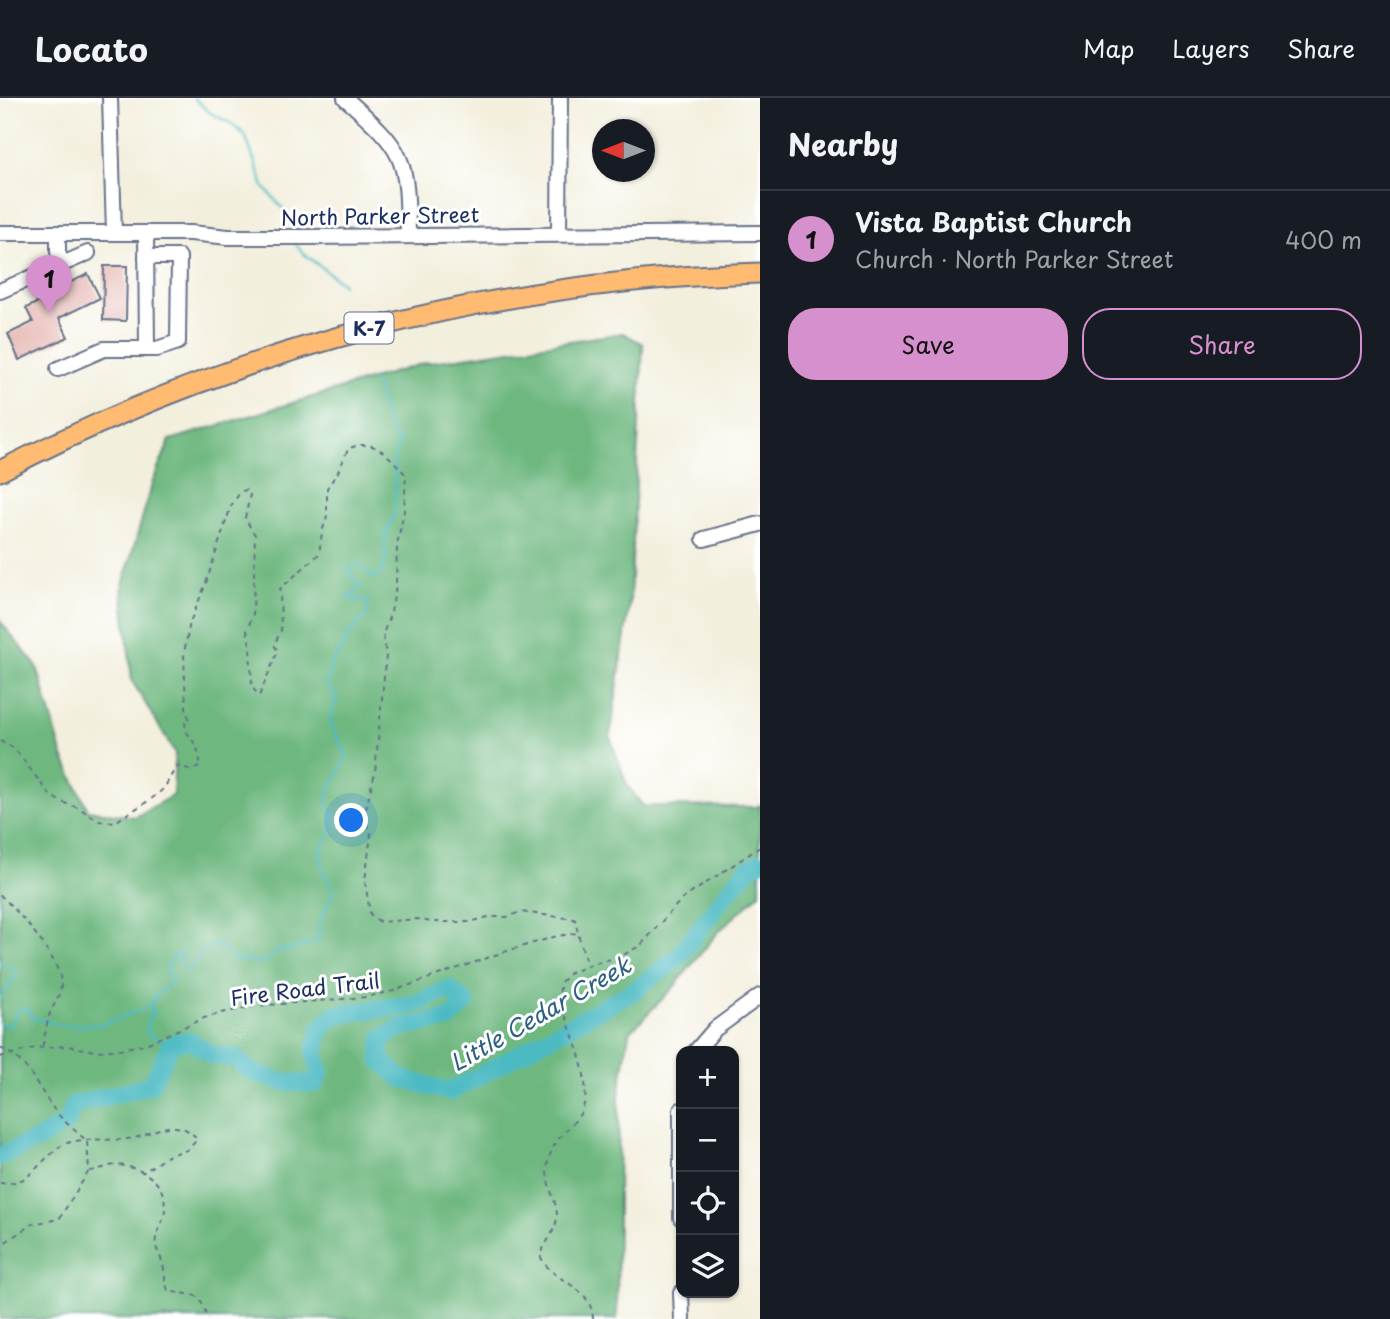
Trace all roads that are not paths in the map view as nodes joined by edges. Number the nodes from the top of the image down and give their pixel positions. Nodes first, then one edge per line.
1 (110, 98) edge
2 (345, 98) edge
3 (560, 98) edge
4 (0, 233) edge
5 (58, 233) junction
6 (114, 233) junction
7 (146, 233) junction
8 (559, 233) junction
9 (760, 233) edge
10 (408, 236) junction
11 (88, 253) dead end
12 (146, 257) junction
13 (62, 264) junction
14 (760, 273) edge
15 (0, 291) edge
16 (147, 348) junction
17 (58, 369) dead end
18 (0, 471) edge
19 (760, 524) edge
20 (704, 539) dead end
21 (760, 996) edge
22 (700, 1046) edge
23 (681, 1298) edge
24 (682, 1319) edge

1 - 6 street
2 - 10 street
3 - 8 street
4 - 5 street, North Parker Street
5 - 6 street, North Parker Street
5 - 13 street
6 - 7 street, North Parker Street
7 - 10 street, North Parker Street
7 - 12 street
8 - 9 street, North Parker Street
8 - 10 street, North Parker Street
11 - 13 street
12 - 16 street
12 - 16 street
13 - 15 street
14 - 18 highway, K-7
16 - 17 street
19 - 20 street
21 - 22 street
23 - 24 street

